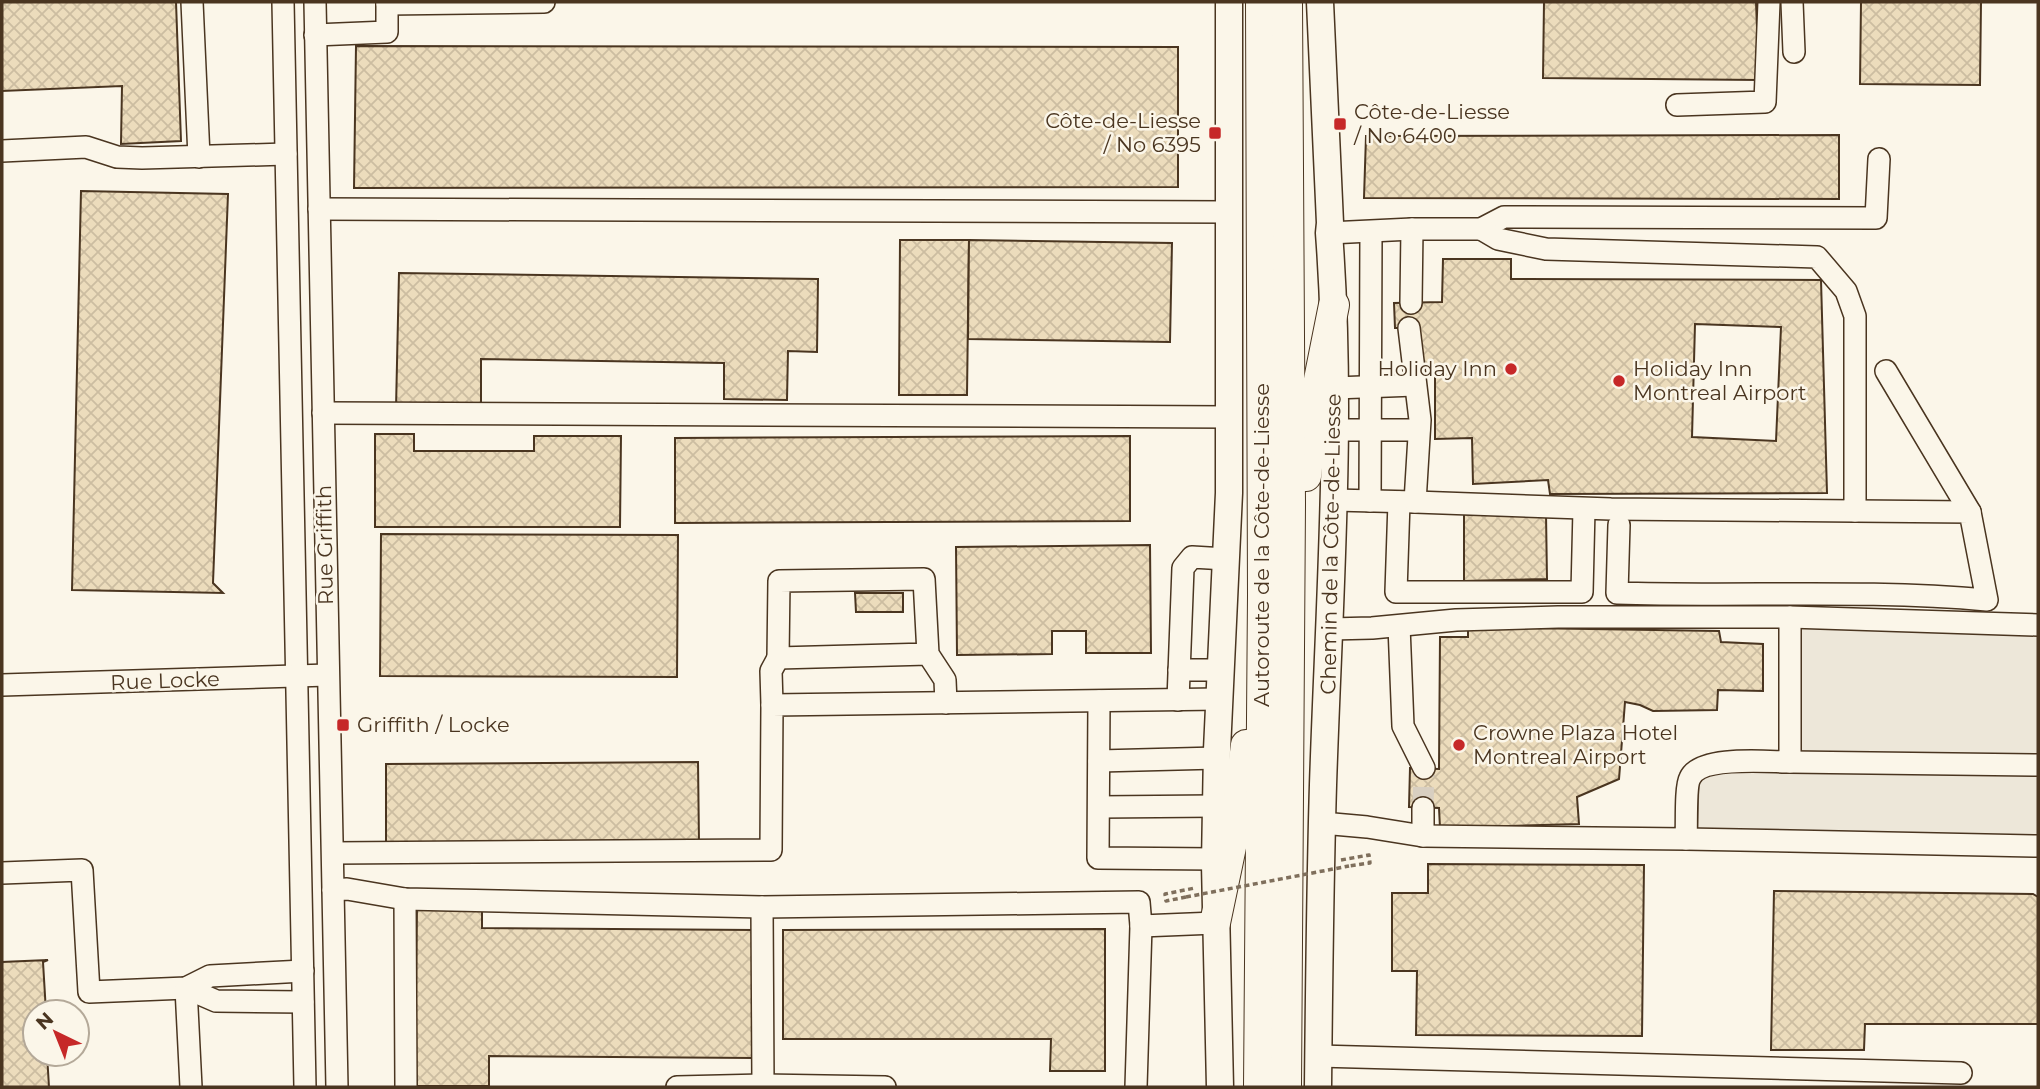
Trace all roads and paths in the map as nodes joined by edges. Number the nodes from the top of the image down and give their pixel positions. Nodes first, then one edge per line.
1 (192, 2) edge
2 (283, 2) edge
3 (314, 2) edge
4 (544, 2) edge
5 (1229, 2) edge
6 (1261, 2) edge
7 (1287, 2) edge
8 (1320, 2) edge
9 (1769, 2) edge
10 (1792, 2) edge
11 (387, 3) edge
12 (315, 34) junction
13 (1794, 52) dead end
14 (1677, 104) dead end
15 (2, 151) edge
16 (286, 154) junction
17 (199, 157) junction
18 (1879, 159) dead end
19 (319, 209) junction
20 (1230, 212) junction
21 (1412, 229) junction
22 (1481, 229) junction
23 (1371, 232) junction
24 (1329, 233) junction
25 (1410, 303) dead end
26 (1334, 305) junction
27 (1409, 328) dead end
28 (1886, 371) dead end
29 (1415, 385) junction
30 (1370, 387) junction
31 (1335, 388) junction
32 (323, 414) junction
33 (1230, 417) junction
34 (1370, 429) junction
35 (1335, 430) junction
36 (1419, 430) junction
37 (1334, 500) junction
38 (1370, 501) junction
39 (1407, 502) junction
40 (1584, 509) junction
41 (1855, 511) junction
42 (1970, 512) junction
43 (1619, 525) dead end
44 (1226, 559) junction
45 (1263, 595) junction
46 (1790, 617) junction
47 (1289, 619) junction
48 (2038, 625) edge
49 (1399, 626) junction
50 (1330, 629) junction
51 (928, 654) junction
52 (778, 658) junction
53 (1179, 670) junction
54 (1220, 670) junction
55 (328, 675) junction
56 (297, 677) junction
57 (2, 685) edge
58 (1178, 699) junction
59 (1219, 699) junction
60 (1099, 701) junction
61 (946, 703) junction
62 (772, 705) junction
63 (1217, 758) junction
64 (1099, 761) junction
65 (1779, 762) junction
66 (2038, 765) edge
67 (1424, 768) tunnel mouth
68 (1216, 806) junction
69 (1099, 807) junction
70 (1423, 808) tunnel mouth
71 (1322, 823) junction
72 (1423, 836) junction
73 (1686, 838) junction
74 (2038, 846) edge
75 (333, 853) junction
76 (1353, 858) dead end
77 (1215, 859) junction
78 (2, 873) edge
79 (1199, 887) dead end
80 (333, 890) junction
81 (405, 899) junction
82 (762, 907) junction
83 (1215, 923) junction
84 (1141, 926) junction
85 (334, 985) junction
86 (303, 986) junction
87 (186, 988) junction
88 (1318, 1056) junction
89 (1961, 1073) dead end
90 (763, 1085) junction
91 (191, 1087) edge
92 (305, 1087) edge
93 (337, 1087) edge
94 (406, 1087) edge
95 (677, 1087) edge
96 (885, 1087) edge
97 (1136, 1087) edge
98 (1220, 1087) edge
99 (1259, 1087) edge
100 (1286, 1087) edge
101 (1318, 1087) edge

1 - 17 street
2 - 16 street, Rue Griffith
3 - 12 street, Rue Griffith
4 - 11 street
5 - 20 main road
6 - 45 highway, Autoroute de la Côte-de-Liesse
7 - 47 highway, Autoroute de la Côte-de-Liesse
8 - 24 main road, Chemin de la Côte-de-Liesse
9 - 14 street
10 - 13 street
11 - 12 street
12 - 19 street, Rue Griffith
15 - 17 street
16 - 17 street
16 - 56 street, Rue Griffith
18 - 22 street
19 - 20 street
19 - 32 street, Rue Griffith
20 - 33 main road
21 - 22 street
21 - 23 street
21 - 25 street
22 - 41 street
23 - 24 street
23 - 30 street
24 - 26 main road, Chemin de la Côte-de-Liesse
26 - 31 main road, Chemin de la Côte-de-Liesse
26 - 47 highway
27 - 29 street
28 - 42 street
29 - 30 street
29 - 36 street
30 - 31 street
30 - 34 street
31 - 35 main road, Chemin de la Côte-de-Liesse
32 - 33 street
32 - 55 street, Rue Griffith
33 - 44 main road
34 - 35 street
34 - 36 street
34 - 38 street
35 - 37 main road, Chemin de la Côte-de-Liesse
36 - 39 street
37 - 38 street
37 - 50 main road, Chemin de la Côte-de-Liesse
38 - 39 street
39 - 40 street
39 - 40 street
40 - 41 street
41 - 42 street
42 - 43 street
44 - 53 street
44 - 54 main road
45 - 83 highway
45 - 99 highway, Autoroute de la Côte-de-Liesse
46 - 48 street
46 - 49 street
46 - 65 street
47 - 100 highway, Autoroute de la Côte-de-Liesse
49 - 50 street
49 - 67 street
50 - 71 main road, Chemin de la Côte-de-Liesse
51 - 52 street
51 - 52 street
51 - 61 street
52 - 62 street
53 - 54 street
53 - 58 street
54 - 59 main road
55 - 56 street, Rue Locke
55 - 75 street, Rue Griffith
56 - 57 street, Rue Locke
56 - 86 street, Rue Griffith
58 - 59 street
58 - 60 street
59 - 63 main road
60 - 61 street
60 - 64 street
61 - 62 street
62 - 75 street
63 - 64 street
63 - 68 main road
64 - 69 street
65 - 66 street
65 - 73 street
68 - 69 street
68 - 77 main road
69 - 77 street
70 - 72 street
71 - 72 street
71 - 88 main road, Chemin de la Côte-de-Liesse
72 - 73 street
73 - 74 street
75 - 80 street, Rue Griffith
76 - 79 path, bridge
77 - 83 main road
78 - 87 street
80 - 81 street
80 - 85 street, Rue Griffith
81 - 82 street
81 - 94 street
82 - 84 street
82 - 90 street
83 - 84 street
83 - 98 main road
84 - 97 street
85 - 86 street
85 - 93 street, Rue Griffith
86 - 87 street
86 - 87 street
86 - 92 street, Rue Griffith
87 - 91 street
88 - 89 street
88 - 101 main road, Chemin de la Côte-de-Liesse
90 - 95 street
90 - 96 street

